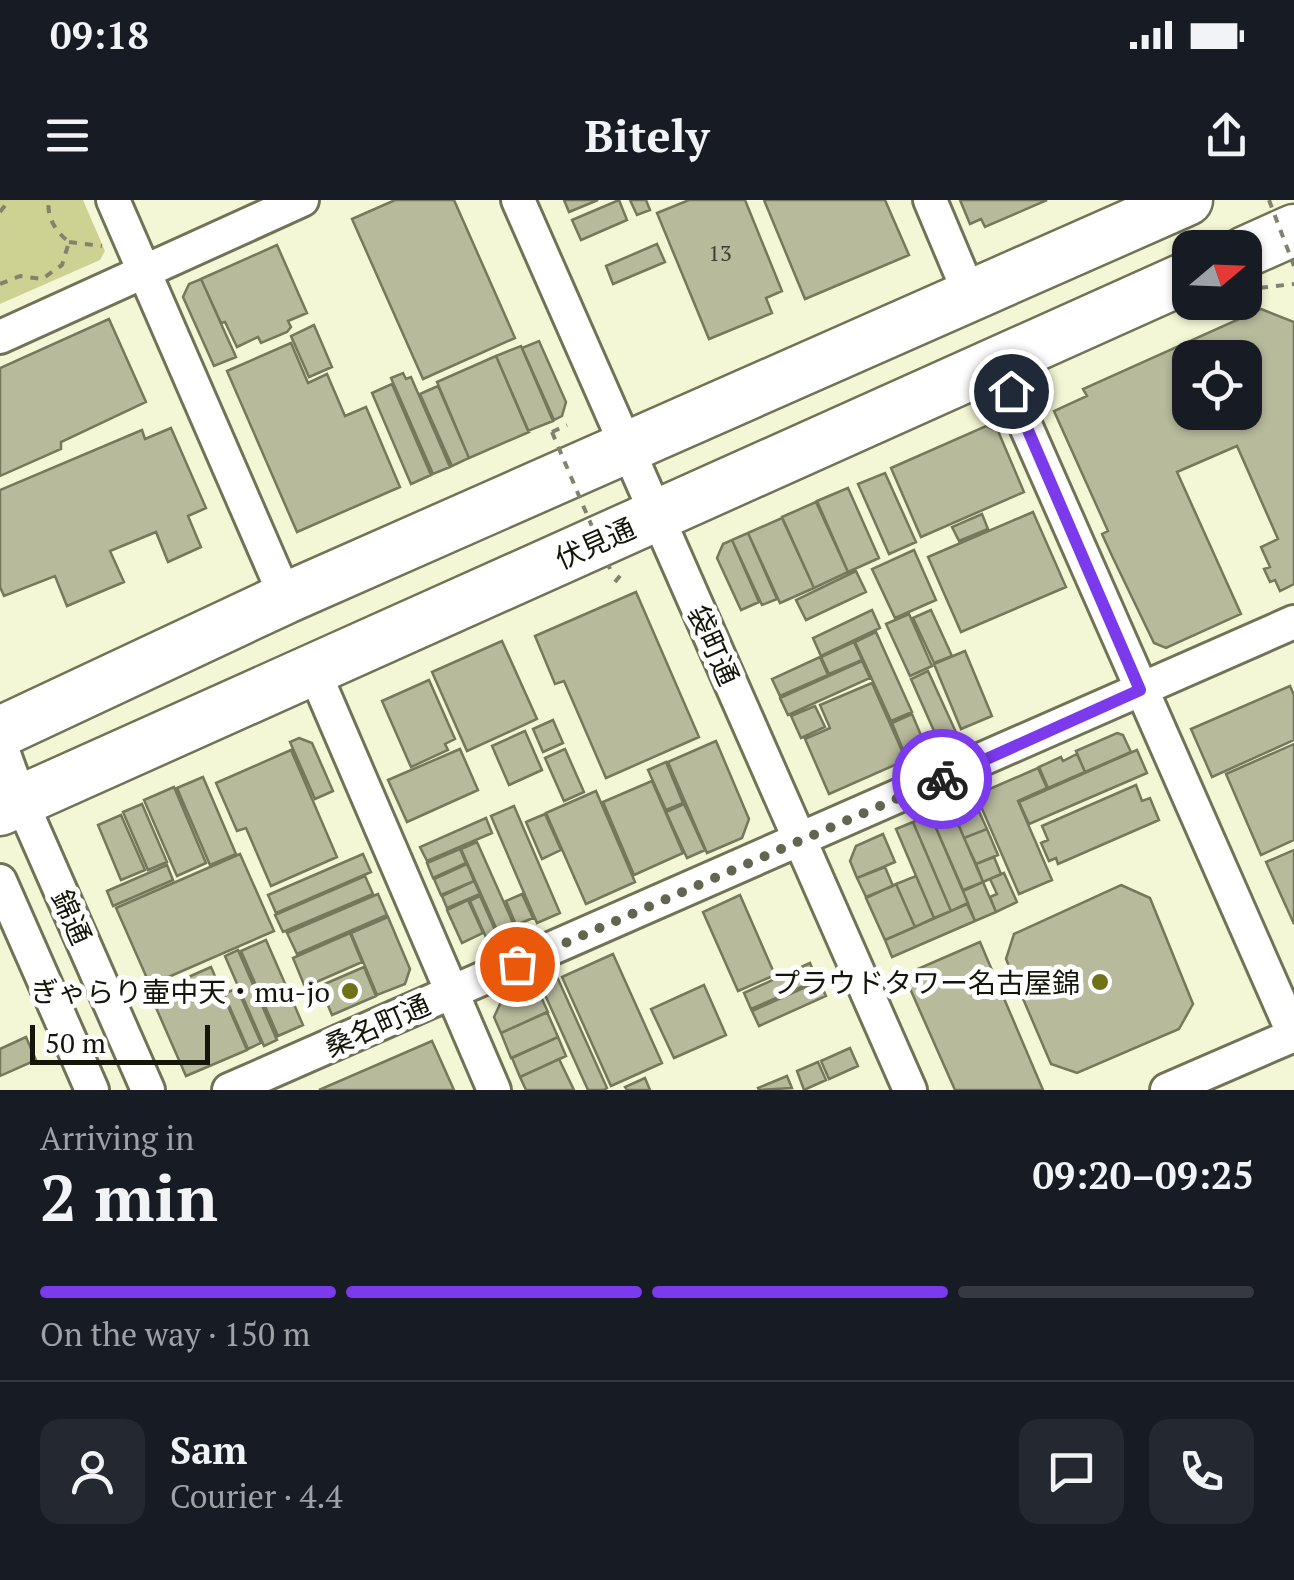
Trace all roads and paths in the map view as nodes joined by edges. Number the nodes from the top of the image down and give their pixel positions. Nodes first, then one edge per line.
1 (8, 200) edge
2 (50, 200) edge
3 (113, 200) edge
4 (302, 200) edge
5 (518, 200) edge
6 (930, 200) edge
7 (1187, 200) edge
8 (1268, 200) edge
9 (0, 212) edge
10 (1294, 230) edge
11 (69, 242) junction
12 (1262, 244) edge
13 (112, 248) dead end
14 (1294, 266) edge
15 (145, 272) junction
16 (0, 284) edge
17 (1294, 284) edge
18 (1262, 288) edge
19 (970, 294) junction
20 (1172, 305) edge
21 (0, 336) edge
22 (998, 363) junction
23 (566, 426) dead end
24 (628, 448) junction
25 (657, 514) junction
26 (626, 568) dead end
27 (610, 569) dead end
28 (615, 582) dead end
29 (286, 598) junction
30 (1294, 622) edge
31 (314, 669) junction
32 (1140, 690) junction
33 (0, 732) edge
34 (0, 743) edge
35 (10, 806) edge
36 (801, 842) junction
37 (0, 881) edge
38 (452, 992) junction
39 (1294, 1035) edge
40 (92, 1090) edge
41 (148, 1090) edge
42 (229, 1090) edge
43 (494, 1090) edge
44 (910, 1090) edge
45 (1167, 1090) edge

1 - 9 path
2 - 11 path
3 - 15 street
4 - 15 street
5 - 24 street, 袋町通
6 - 19 street
7 - 19 highway
8 - 14 path, bridge
10 - 12 highway
11 - 13 path
11 - 16 path
15 - 21 street
15 - 29 street
17 - 18 path
19 - 24 highway
20 - 22 highway, 伏見通
22 - 25 highway, 伏見通
22 - 32 street
23 - 27 path, bridge
24 - 25 street, 袋町通
24 - 29 highway
25 - 31 highway, 伏見通
25 - 36 street, 袋町通
26 - 28 path
29 - 33 highway
30 - 32 street, 桑名町通
31 - 35 highway, 伏見通
31 - 38 street
32 - 36 street, 桑名町通
32 - 39 street
34 - 35 street, 錦通
35 - 41 street, 錦通
36 - 38 street, 桑名町通
36 - 44 street, 袋町通
37 - 40 street, 錦通
38 - 42 street, 桑名町通
38 - 43 street
39 - 45 street

